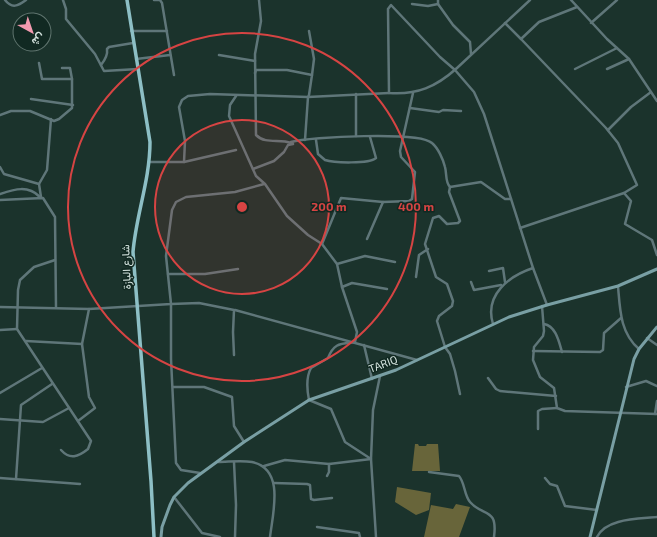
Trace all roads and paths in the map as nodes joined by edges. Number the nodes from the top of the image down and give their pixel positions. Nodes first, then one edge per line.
1 (5, 0) edge
2 (26, 0) edge
3 (63, 0) edge
4 (127, 0) edge
5 (154, 0) edge
6 (260, 0) edge
7 (530, 0) edge
8 (571, 0) edge
9 (617, 0) edge
10 (438, 2) edge
11 (412, 4) dead end
12 (577, 7) junction
13 (505, 23) junction
14 (591, 23) junction
15 (131, 31) junction
16 (167, 31) junction
17 (309, 31) dead end
18 (521, 39) junction
19 (133, 43) junction
20 (617, 48) junction
21 (471, 54) junction
22 (170, 55) junction
23 (219, 55) dead end
24 (136, 59) junction
25 (629, 59) junction
26 (255, 61) junction
27 (39, 63) dead end
28 (101, 65) junction
29 (62, 68) dead end
30 (138, 69) junction
31 (575, 69) dead end
32 (607, 69) dead end
33 (455, 70) junction
34 (255, 73) junction
35 (174, 75) dead end
36 (312, 75) junction
37 (72, 79) junction
38 (652, 92) junction
39 (389, 93) junction
40 (413, 93) junction
41 (356, 94) junction
42 (236, 96) junction
43 (256, 96) junction
44 (308, 97) junction
45 (31, 99) dead end
46 (657, 101) edge
47 (73, 105) junction
48 (410, 108) junction
49 (461, 111) dead end
50 (0, 115) edge
51 (51, 119) junction
52 (608, 130) junction
53 (356, 136) junction
54 (403, 136) junction
55 (370, 137) junction
56 (305, 140) junction
57 (316, 140) junction
58 (292, 144) junction
59 (236, 150) dead end
60 (150, 162) junction
61 (184, 162) junction
62 (0, 167) edge
63 (253, 169) junction
64 (39, 184) junction
65 (265, 184) junction
66 (450, 187) junction
67 (624, 193) junction
68 (0, 194) edge
69 (41, 197) junction
70 (511, 199) junction
71 (0, 200) edge
72 (383, 202) junction
73 (520, 228) junction
74 (367, 239) dead end
75 (322, 244) junction
76 (428, 249) junction
77 (657, 255) edge
78 (55, 260) junction
79 (395, 262) dead end
80 (337, 264) junction
81 (533, 268) junction
82 (238, 269) dead end
83 (657, 269) edge
84 (489, 272) dead end
85 (168, 274) junction
86 (416, 277) dead end
87 (471, 282) dead end
88 (505, 283) junction
89 (502, 285) junction
90 (618, 286) junction
91 (342, 287) junction
92 (387, 289) dead end
93 (171, 304) junction
94 (547, 305) junction
95 (136, 306) junction
96 (542, 306) junction
97 (0, 307) edge
98 (17, 308) junction
99 (56, 308) junction
100 (89, 309) junction
101 (234, 310) junction
102 (621, 318) junction
103 (493, 324) junction
104 (544, 324) junction
105 (657, 327) edge
106 (17, 329) junction
107 (0, 330) edge
108 (647, 338) junction
109 (26, 341) junction
110 (355, 342) junction
111 (82, 344) junction
112 (364, 345) junction
113 (657, 345) edge
114 (445, 348) junction
115 (639, 349) junction
116 (533, 351) junction
117 (562, 352) junction
118 (234, 355) dead end
119 (418, 360) junction
120 (42, 368) junction
121 (380, 376) junction
122 (488, 378) dead end
123 (372, 379) junction
124 (52, 384) junction
125 (657, 386) edge
126 (173, 387) junction
127 (626, 387) junction
128 (0, 393) edge
129 (460, 394) dead end
130 (556, 396) junction
131 (310, 400) junction
132 (657, 401) edge
133 (69, 408) junction
134 (558, 408) junction
135 (620, 414) junction
136 (656, 414) edge
137 (0, 420) edge
138 (19, 420) junction
139 (78, 421) junction
140 (538, 429) dead end
141 (244, 442) junction
142 (61, 450) dead end
143 (371, 459) junction
144 (217, 462) junction
145 (234, 462) junction
146 (329, 464) junction
147 (263, 466) junction
148 (429, 472) dead end
149 (200, 473) junction
150 (327, 476) dead end
151 (0, 478) edge
152 (545, 478) dead end
153 (16, 479) junction
154 (274, 483) junction
155 (80, 484) dead end
156 (174, 497) junction
157 (332, 498) dead end
158 (597, 510) junction
159 (657, 517) edge
160 (317, 527) dead end
161 (154, 537) edge
162 (161, 537) edge
163 (220, 537) edge
164 (235, 537) edge
165 (270, 537) edge
166 (360, 537) edge
167 (376, 537) edge
168 (494, 537) edge
169 (590, 537) edge
170 (597, 537) edge

1 - 2 street
3 - 28 street
4 - 15 main road, شارع البازة
5 - 16 street
6 - 26 street
7 - 13 street
8 - 12 street
9 - 14 street
10 - 11 street
10 - 21 street
12 - 14 street
12 - 18 street
13 - 18 street
13 - 21 street
14 - 20 street
15 - 16 street
15 - 19 main road, شارع البازة
16 - 22 street
17 - 36 street
18 - 52 street
19 - 24 main road, شارع البازة
19 - 28 street
20 - 25 street
20 - 31 street
21 - 33 street
22 - 24 street
22 - 35 street
23 - 26 street
24 - 30 main road, شارع البازة
25 - 32 street
25 - 38 street
26 - 34 street
27 - 37 street
28 - 30 street
29 - 37 street
30 - 60 main road, شارع البازة
33 - 39 street
33 - 40 street
33 - 70 street
34 - 36 street
34 - 43 street
36 - 44 street
37 - 47 street
38 - 46 street
38 - 52 street
39 - 40 street
39 - 41 street
40 - 48 street
41 - 44 street
41 - 53 street
42 - 43 street
42 - 61 street
42 - 63 street
43 - 44 street
43 - 58 street
44 - 56 street
45 - 47 street
47 - 51 street
48 - 49 street
48 - 54 street
50 - 51 street
51 - 64 street
52 - 67 street
53 - 55 street
53 - 57 street
54 - 55 street
54 - 66 street
54 - 72 street
55 - 57 street
56 - 57 street
56 - 58 street
58 - 63 street
59 - 61 street
60 - 61 street
60 - 95 main road, شارع البازة
62 - 64 street
63 - 65 street
64 - 69 street
65 - 75 street
65 - 85 street
66 - 70 street
66 - 76 street
67 - 73 street
67 - 77 street
68 - 69 street
69 - 71 street
69 - 78 street
70 - 73 street
72 - 74 street
72 - 75 street
73 - 81 street
75 - 80 street
76 - 86 street
76 - 114 street
78 - 98 street
78 - 99 street
79 - 80 street
80 - 91 street
81 - 88 street
81 - 94 street
82 - 85 street
83 - 90 main road, TARIQ
84 - 88 street
85 - 93 street
87 - 89 street
88 - 89 street
89 - 103 street
90 - 94 main road, TARIQ
90 - 102 street
91 - 92 street
91 - 110 street
93 - 95 street
93 - 101 street
93 - 126 street
94 - 96 main road, TARIQ
95 - 100 street
95 - 161 main road, شارع البازة
96 - 103 main road, TARIQ
96 - 104 street
97 - 98 street
98 - 99 street
98 - 106 street
99 - 100 street
100 - 111 street
101 - 110 street
101 - 118 street
102 - 115 street
102 - 117 street
103 - 114 main road, TARIQ
104 - 116 street
104 - 117 street
105 - 108 main road
106 - 107 street
106 - 109 street
108 - 113 street
108 - 115 main road
109 - 111 street
109 - 120 street
110 - 112 street
110 - 131 street
111 - 139 street
112 - 119 street
112 - 123 street
114 - 119 main road, TARIQ
114 - 129 street
115 - 127 main road
116 - 117 street
116 - 130 street
119 - 121 main road, TARIQ
120 - 124 street
120 - 128 street
121 - 123 main road, TARIQ
121 - 143 street
122 - 130 street
123 - 131 main road, TARIQ
124 - 133 street
124 - 138 street
125 - 127 street
126 - 141 street
126 - 149 street
127 - 135 main road
130 - 134 street
131 - 141 main road, TARIQ
131 - 143 street
132 - 136 street
133 - 138 street
133 - 139 street
134 - 135 street
134 - 140 street
135 - 136 street
135 - 158 main road
137 - 138 street
138 - 153 street
139 - 142 street
141 - 144 main road, TARIQ
143 - 146 street
143 - 167 street
144 - 145 street
144 - 149 main road, TARIQ
145 - 147 street
145 - 164 street
146 - 147 street
146 - 150 street
147 - 154 street
148 - 168 street
149 - 156 main road, TARIQ
151 - 153 street
152 - 158 street
153 - 155 street
154 - 157 street
154 - 165 street
156 - 162 main road, TARIQ
156 - 163 street
158 - 169 main road
159 - 170 street
160 - 166 street

